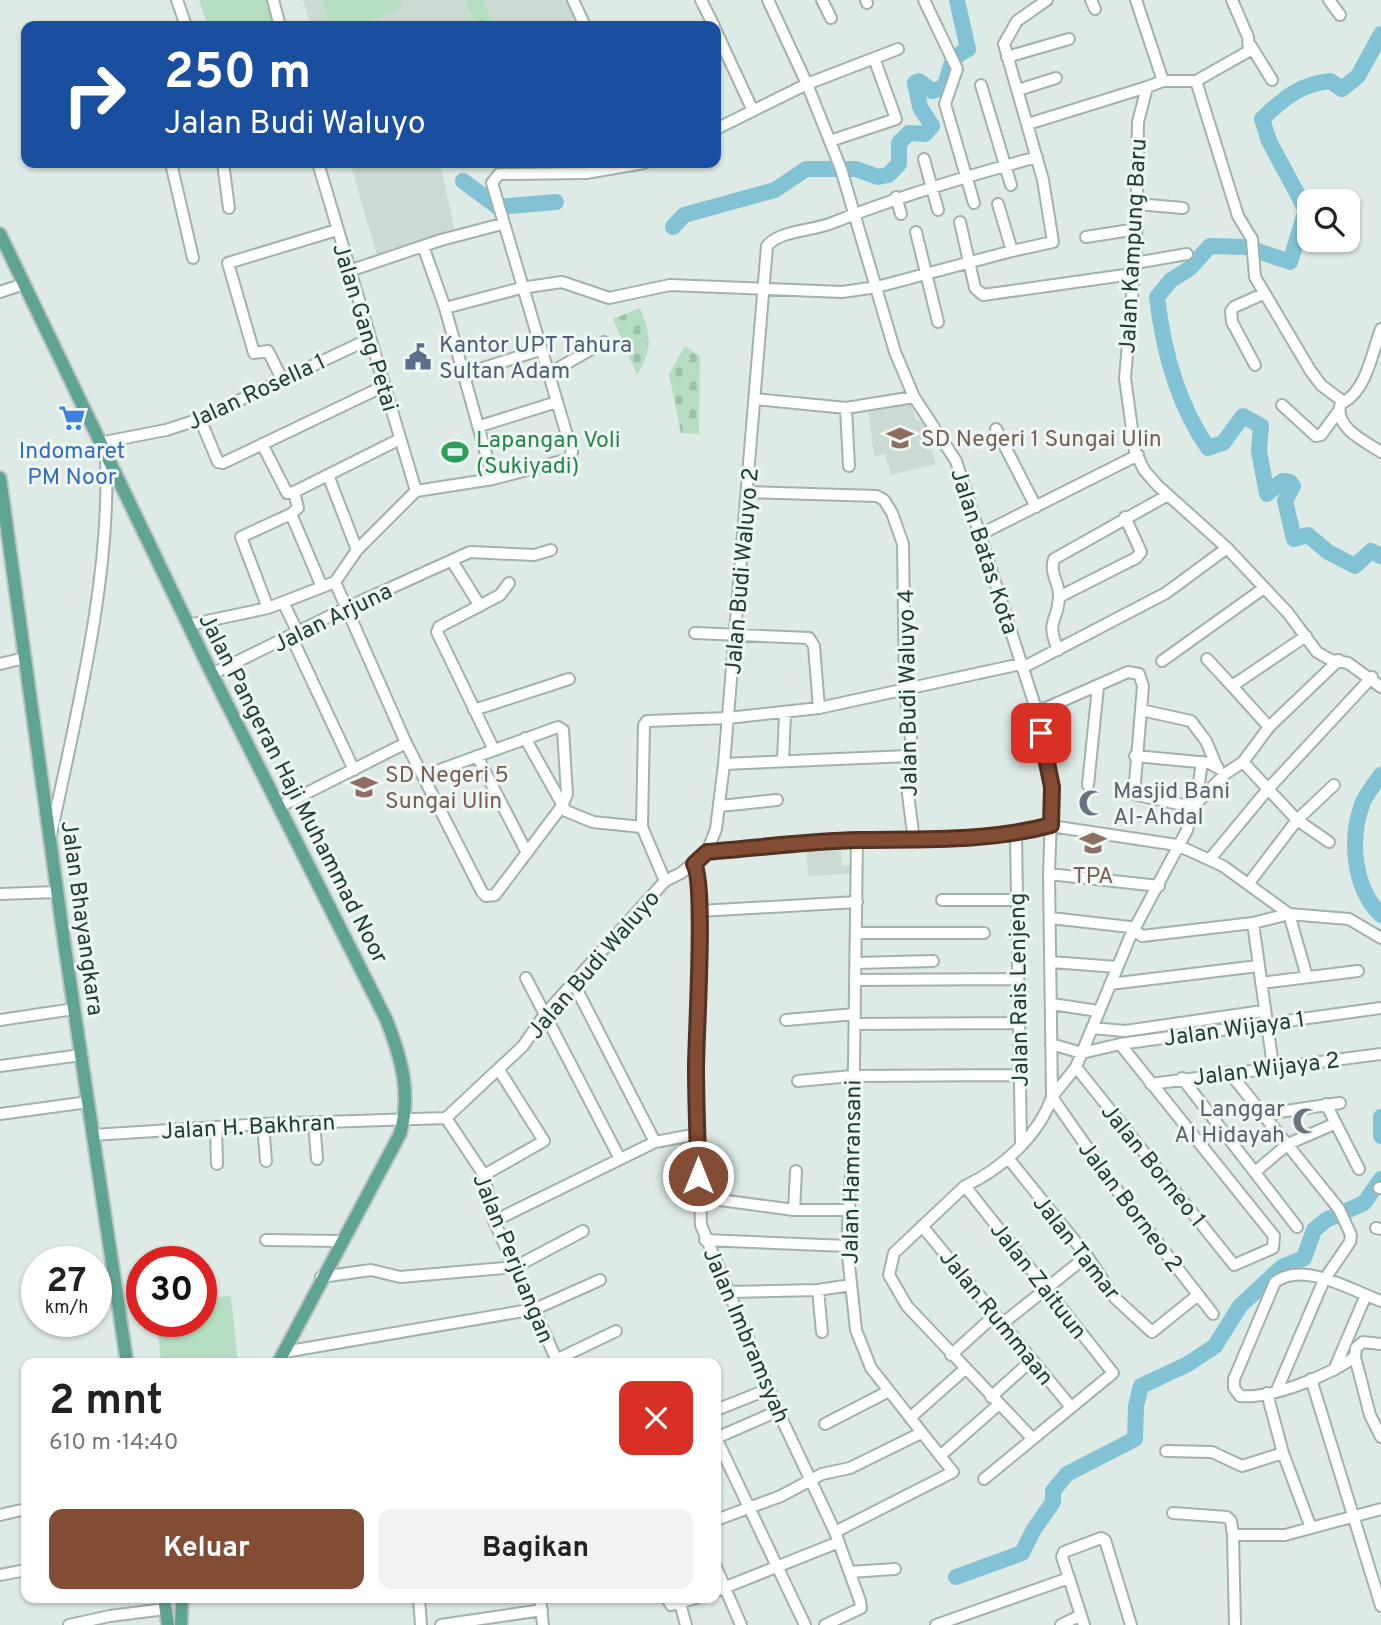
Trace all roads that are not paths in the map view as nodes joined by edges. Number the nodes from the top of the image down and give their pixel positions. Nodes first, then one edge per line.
1 (177, 0) edge
2 (273, 0) edge
3 (573, 0) edge
4 (701, 0) edge
5 (768, 0) edge
6 (822, 0) edge
7 (923, 0) edge
8 (1047, 0) edge
9 (1136, 0) edge
10 (1232, 0) edge
11 (1329, 0) edge
12 (1340, 15) dead end
13 (831, 18) dead end
14 (184, 21) edge
15 (279, 21) edge
16 (583, 21) edge
17 (712, 21) edge
18 (1069, 39) dead end
19 (721, 41) edge
20 (1251, 46) junction
21 (898, 49) dead end
22 (1007, 57) junction
23 (874, 58) junction
24 (1056, 78) dead end
25 (1272, 80) dead end
26 (1163, 81) junction
27 (1196, 81) junction
28 (807, 84) junction
29 (981, 85) dead end
30 (1147, 87) junction
31 (1018, 90) junction
32 (753, 111) junction
33 (1028, 124) junction
34 (721, 127) edge
35 (831, 141) junction
36 (1037, 157) junction
37 (924, 159) dead end
38 (1005, 166) junction
39 (173, 168) edge
40 (224, 168) edge
41 (319, 168) edge
42 (615, 168) edge
43 (967, 176) junction
44 (1011, 185) dead end
45 (932, 186) junction
46 (897, 197) junction
47 (974, 203) dead end
48 (998, 204) dead end
49 (1137, 204) junction
50 (229, 208) dead end
51 (1184, 208) dead end
52 (938, 210) dead end
53 (855, 211) junction
54 (901, 214) dead end
55 (960, 222) dead end
56 (502, 224) junction
57 (1137, 229) junction
58 (337, 230) junction
59 (916, 232) dead end
60 (0, 234) edge
61 (1086, 237) dead end
62 (423, 246) junction
63 (1012, 251) junction
64 (1187, 254) dead end
65 (193, 258) dead end
66 (969, 261) junction
67 (1135, 263) junction
68 (349, 271) junction
69 (926, 272) junction
70 (1132, 274) junction
71 (24, 284) junction
72 (877, 287) junction
73 (521, 288) junction
74 (765, 288) junction
75 (0, 292) edge
76 (1263, 294) junction
77 (445, 308) junction
78 (938, 322) dead end
79 (1381, 329) edge
80 (369, 339) junction
81 (604, 342) dead end
82 (540, 350) junction
83 (1255, 365) dead end
84 (464, 374) junction
85 (548, 374) junction
86 (282, 379) junction
87 (384, 386) junction
88 (914, 397) junction
89 (755, 399) junction
90 (1341, 400) junction
91 (557, 402) junction
92 (1282, 405) dead end
93 (846, 408) junction
94 (1338, 412) junction
95 (200, 419) junction
96 (480, 426) junction
97 (996, 429) dead end
98 (400, 439) junction
99 (99, 443) junction
100 (262, 444) junction
101 (1381, 452) edge
102 (1138, 455) junction
103 (106, 457) junction
104 (849, 466) dead end
105 (328, 475) junction
106 (0, 478) edge
107 (493, 479) junction
108 (416, 491) junction
109 (294, 492) junction
110 (747, 492) junction
111 (1168, 495) junction
112 (126, 496) junction
113 (108, 498) junction
114 (1036, 507) junction
115 (291, 514) junction
116 (1125, 517) junction
117 (981, 534) junction
118 (1227, 548) junction
119 (357, 550) junction
120 (551, 550) dead end
121 (452, 561) junction
122 (335, 582) junction
123 (509, 583) dead end
124 (322, 587) junction
125 (1264, 588) junction
126 (1059, 597) junction
127 (283, 602) junction
128 (480, 606) junction
129 (268, 608) junction
130 (344, 609) junction
131 (188, 625) junction
132 (295, 634) junction
133 (695, 634) dead end
134 (735, 634) junction
135 (1306, 636) junction
136 (1058, 650) junction
137 (25, 658) junction
138 (1207, 659) dead end
139 (1339, 660) junction
140 (1162, 661) dead end
141 (0, 664) edge
142 (1022, 666) junction
143 (212, 674) junction
144 (1372, 677) junction
145 (569, 679) dead end
146 (1232, 686) junction
147 (1098, 687) junction
148 (1381, 687) edge
149 (905, 690) junction
150 (819, 708) junction
151 (474, 710) junction
152 (1141, 710) junction
153 (1037, 712) junction
154 (785, 713) junction
155 (728, 718) junction
156 (1269, 727) junction
157 (525, 738) junction
158 (406, 743) junction
159 (494, 750) junction
160 (1135, 755) junction
161 (477, 756) junction
162 (908, 756) junction
163 (783, 761) junction
164 (1202, 762) junction
165 (1243, 762) junction
166 (724, 764) junction
167 (354, 769) junction
168 (1221, 771) junction
169 (423, 776) junction
170 (41, 777) junction
171 (62, 783) junction
172 (1088, 785) dead end
173 (1334, 785) dead end
174 (1268, 789) junction
175 (777, 800) dead end
176 (562, 806) junction
177 (720, 806) junction
178 (1195, 806) junction
179 (279, 807) junction
180 (1297, 820) junction
181 (1051, 825) junction
182 (642, 827) junction
183 (1016, 835) junction
184 (50, 839) junction
185 (857, 840) junction
186 (914, 841) junction
187 (1329, 842) dead end
188 (1177, 845) junction
189 (707, 852) junction
190 (527, 853) junction
191 (1210, 859) junction
192 (694, 864) junction
193 (1049, 874) junction
194 (665, 881) junction
195 (1249, 883) junction
196 (1159, 886) junction
197 (57, 892) junction
198 (0, 894) edge
199 (942, 900) dead end
200 (1016, 900) junction
201 (857, 902) junction
202 (700, 911) junction
203 (1289, 914) junction
204 (1051, 918) junction
205 (1253, 923) junction
206 (1134, 930) junction
207 (856, 933) junction
208 (984, 933) dead end
209 (1381, 938) edge
210 (933, 961) dead end
211 (1051, 962) junction
212 (856, 963) junction
213 (1258, 966) junction
214 (1118, 967) junction
215 (1358, 971) dead end
216 (1307, 977) junction
217 (526, 978) dead end
218 (1018, 979) junction
219 (855, 980) junction
220 (573, 982) junction
221 (1261, 983) junction
222 (1110, 984) junction
223 (1052, 1004) junction
224 (1381, 1008) edge
225 (75, 1009) junction
226 (1098, 1011) junction
227 (1263, 1011) junction
228 (545, 1014) junction
229 (855, 1019) junction
230 (0, 1020) edge
231 (786, 1020) dead end
232 (1019, 1023) junction
233 (1267, 1023) junction
234 (1092, 1028) junction
235 (1051, 1044) junction
236 (1120, 1044) junction
237 (1085, 1052) junction
238 (1381, 1054) edge
239 (81, 1055) junction
240 (0, 1066) edge
241 (1273, 1066) junction
242 (1077, 1067) junction
243 (499, 1070) junction
244 (1229, 1072) junction
245 (1020, 1074) junction
246 (852, 1076) junction
247 (1182, 1078) junction
248 (798, 1081) dead end
249 (1151, 1084) junction
250 (1052, 1097) junction
251 (88, 1102) junction
252 (1340, 1103) dead end
253 (1326, 1104) junction
254 (0, 1108) edge
255 (0, 1114) edge
256 (1266, 1114) junction
257 (446, 1118) junction
258 (404, 1119) junction
259 (314, 1122) junction
260 (262, 1124) junction
261 (1334, 1124) junction
262 (216, 1127) junction
263 (698, 1133) junction
264 (93, 1135) junction
265 (655, 1142) junction
266 (1288, 1144) junction
267 (1021, 1145) junction
268 (1007, 1157) junction
269 (620, 1158) junction
270 (317, 1159) dead end
271 (266, 1161) dead end
272 (217, 1164) dead end
273 (1359, 1169) dead end
274 (796, 1171) dead end
275 (1255, 1172) junction
276 (484, 1175) junction
277 (965, 1186) junction
278 (698, 1197) junction
279 (794, 1210) junction
280 (849, 1210) junction
281 (494, 1221) junction
282 (922, 1226) junction
283 (1297, 1227) dead end
284 (583, 1231) dead end
285 (266, 1240) dead end
286 (705, 1240) junction
287 (342, 1241) junction
288 (847, 1246) junction
289 (1087, 1256) junction
290 (515, 1267) junction
291 (321, 1277) junction
292 (600, 1280) dead end
293 (1324, 1280) junction
294 (851, 1285) junction
295 (818, 1290) junction
296 (1045, 1290) junction
297 (727, 1292) junction
298 (1198, 1294) junction
299 (1366, 1295) junction
300 (1381, 1301) edge
301 (535, 1309) junction
302 (1213, 1314) dead end
303 (999, 1319) junction
304 (616, 1331) dead end
305 (822, 1332) dead end
306 (1381, 1343) edge
307 (951, 1355) junction
308 (281, 1357) edge
309 (1355, 1357) junction
310 (126, 1358) edge
311 (555, 1358) edge
312 (565, 1358) edge
313 (1032, 1360) junction
314 (965, 1369) junction
315 (1334, 1371) junction
316 (1311, 1379) junction
317 (769, 1389) junction
318 (889, 1391) junction
319 (1272, 1392) junction
320 (994, 1401) junction
321 (1071, 1407) junction
322 (721, 1408) edge
323 (778, 1411) junction
324 (910, 1418) junction
325 (825, 1424) dead end
326 (1380, 1430) edge
327 (921, 1433) junction
328 (721, 1436) edge
329 (1031, 1438) junction
330 (721, 1448) edge
331 (1166, 1451) dead end
332 (1283, 1453) junction
333 (940, 1456) junction
334 (984, 1479) dead end
335 (813, 1480) junction
336 (750, 1508) junction
337 (1381, 1509) edge
338 (21, 1511) edge
339 (1173, 1513) dead end
340 (0, 1515) edge
341 (1353, 1516) junction
342 (721, 1518) edge
343 (1311, 1528) junction
344 (1233, 1535) junction
345 (838, 1540) junction
346 (1381, 1558) edge
347 (1368, 1562) junction
348 (779, 1567) junction
349 (895, 1569) dead end
350 (21, 1571) edge
351 (850, 1572) junction
352 (0, 1575) edge
353 (1069, 1578) junction
354 (721, 1589) edge
355 (721, 1591) edge
356 (182, 1603) edge
357 (419, 1603) edge
358 (669, 1603) edge
359 (680, 1603) joint
360 (164, 1604) edge
361 (541, 1604) edge
362 (1381, 1605) edge
363 (1082, 1620) edge
364 (950, 1622) edge
365 (69, 1625) edge
366 (167, 1625) edge
367 (181, 1625) edge
368 (421, 1625) edge
369 (441, 1625) edge
370 (543, 1625) edge
371 (686, 1625) edge
372 (741, 1625) edge
373 (806, 1625) edge
374 (825, 1625) edge
375 (936, 1625) edge
376 (1061, 1625) edge
377 (1131, 1625) edge
378 (1235, 1625) edge

1 - 14 street
2 - 15 street
3 - 16 street
4 - 17 street
5 - 28 street, Jalan Batas Kota
6 - 13 street
7 - 43 street
8 - 22 street
9 - 26 street
10 - 20 street
11 - 12 street
18 - 22 street
19 - 32 street
20 - 25 street
20 - 27 street
21 - 23 street
22 - 31 street
23 - 28 street
23 - 35 street
24 - 31 street
26 - 27 street
26 - 30 street
27 - 76 street
28 - 32 street
28 - 35 street, Jalan Batas Kota
29 - 38 street
30 - 33 street
30 - 49 street, Jalan Kampung Baru
31 - 33 street
32 - 34 street
33 - 36 street
35 - 53 street, Jalan Batas Kota
36 - 38 street
36 - 63 street
37 - 45 street
38 - 43 street
38 - 44 street
39 - 65 street
40 - 50 street
41 - 58 street, Jalan Gang Petai
42 - 56 street
43 - 45 street
43 - 47 street
45 - 46 street
45 - 52 street
46 - 53 street
46 - 54 street
48 - 63 street
49 - 51 street
49 - 57 street, Jalan Kampung Baru
53 - 72 street, Jalan Batas Kota
53 - 74 street, Jalan Budi Waluyo 2
55 - 66 street
56 - 62 street
56 - 73 street
57 - 61 street
57 - 67 street, Jalan Kampung Baru
58 - 68 street, Jalan Gang Petai
58 - 86 street
59 - 69 street
60 - 71 main road, Jalan Pangeran Haji Muhammad Noor
62 - 68 street
62 - 77 street
63 - 66 street
64 - 67 street
66 - 69 street
66 - 70 street
67 - 70 street, Jalan Kampung Baru
68 - 80 street, Jalan Gang Petai
69 - 72 street
69 - 78 street
70 - 102 street, Jalan Kampung Baru
71 - 75 street
71 - 99 main road, Jalan Pangeran Haji Muhammad Noor
72 - 74 street
72 - 88 street, Jalan Batas Kota
73 - 74 street
73 - 77 street
73 - 82 street
74 - 89 street, Jalan Budi Waluyo 2
76 - 83 street
76 - 90 street
77 - 84 street
79 - 90 street
80 - 86 street, Jalan Rosella 1
80 - 87 street, Jalan Gang Petai
81 - 85 street
82 - 84 street
82 - 85 street
84 - 96 street
85 - 91 street
86 - 95 street, Jalan Rosella 1
87 - 98 street, Jalan Gang Petai
87 - 100 street
88 - 93 street
88 - 117 street, Jalan Batas Kota
89 - 93 street
89 - 110 street, Jalan Budi Waluyo 2
90 - 94 street
91 - 96 street
91 - 107 street
92 - 94 street
93 - 104 street
94 - 101 street
95 - 99 street, Jalan Rosella 1
95 - 100 street
96 - 107 street
97 - 114 street
98 - 105 street
98 - 108 street, Jalan Gang Petai
99 - 103 main road, Jalan Pangeran Haji Muhammad Noor
100 - 109 street
102 - 111 street, Jalan Kampung Baru
102 - 114 street
103 - 112 main road, Jalan Pangeran Haji Muhammad Noor
103 - 113 street
105 - 109 street
105 - 119 street
106 - 137 main road, Jalan Bhayangkara
107 - 108 street
108 - 119 street
109 - 115 street
110 - 134 street, Jalan Budi Waluyo 2
110 - 149 street, Jalan Budi Waluyo 4
111 - 116 street
111 - 118 street, Jalan Kampung Baru
112 - 113 street
112 - 131 main road, Jalan Pangeran Haji Muhammad Noor
113 - 171 street
114 - 117 street
115 - 124 street
115 - 129 street
116 - 126 street
116 - 126 street
117 - 142 street, Jalan Batas Kota
118 - 125 street, Jalan Kampung Baru
118 - 136 street
119 - 122 street
120 - 121 street, Jalan Arjuna
121 - 128 street
121 - 130 street, Jalan Arjuna
122 - 124 street
122 - 130 street
123 - 128 street
124 - 127 street
125 - 135 street, Jalan Kampung Baru
125 - 140 street
126 - 136 street
127 - 129 street
127 - 132 street
128 - 151 street
129 - 131 street
130 - 132 street, Jalan Arjuna
130 - 158 street
131 - 143 main road, Jalan Pangeran Haji Muhammad Noor
132 - 143 street, Jalan Arjuna
132 - 167 street
133 - 134 street
134 - 150 street
134 - 155 street, Jalan Budi Waluyo 2
135 - 139 street, Jalan Kampung Baru
135 - 146 street
136 - 142 street
137 - 141 street
137 - 170 main road, Jalan Bhayangkara
138 - 146 street
139 - 144 street, Jalan Kampung Baru
139 - 156 street
142 - 149 street
142 - 153 street, Jalan Batas Kota
143 - 179 main road, Jalan Pangeran Haji Muhammad Noor
144 - 148 street, Jalan Kampung Baru
144 - 174 street
145 - 151 street
146 - 156 street
147 - 152 street
147 - 153 street
147 - 172 street
149 - 150 street
149 - 162 street, Jalan Budi Waluyo 4
150 - 154 street
151 - 159 street
152 - 160 street
152 - 168 street
153 - 181 street, Jalan Batas Kota
154 - 155 street
154 - 163 street
155 - 166 street, Jalan Budi Waluyo 2
155 - 182 street
156 - 165 street
157 - 159 street
157 - 176 street
157 - 176 street
158 - 167 street
158 - 169 street
159 - 161 street
160 - 164 street
160 - 178 street
161 - 169 street
161 - 190 street
162 - 163 street
162 - 186 street, Jalan Budi Waluyo 4
163 - 166 street
164 - 168 street
164 - 178 street
165 - 168 street
165 - 174 street
166 - 177 street, Jalan Budi Waluyo 2
167 - 179 street
168 - 178 street
169 - 190 street
170 - 171 street
170 - 184 main road, Jalan Bhayangkara
171 - 184 street
173 - 180 street
174 - 180 street
174 - 191 street
175 - 177 street
176 - 182 street
176 - 190 street
177 - 189 street, Jalan Budi Waluyo 2
178 - 188 street
179 - 258 main road, Jalan Pangeran Haji Muhammad Noor
180 - 187 street
180 - 195 street
181 - 183 street
181 - 188 street
181 - 193 street, Jalan Batas Kota
182 - 194 street
183 - 186 street
183 - 200 street, Jalan Rais Lenjeng
184 - 197 main road, Jalan Bhayangkara
185 - 186 street
185 - 189 street
185 - 201 street, Jalan Hamransani
188 - 191 street
188 - 196 street
189 - 192 street, Jalan Budi Waluyo
191 - 195 street
192 - 194 street, Jalan Budi Waluyo
192 - 202 street, Jalan Imbramsyah
193 - 196 street
193 - 204 street, Jalan Batas Kota
194 - 220 street, Jalan Budi Waluyo
195 - 203 street
196 - 206 street
197 - 198 street
197 - 225 main road, Jalan Bhayangkara
199 - 200 street
200 - 218 street, Jalan Rais Lenjeng
201 - 202 street
201 - 207 street, Jalan Hamransani
202 - 263 street, Jalan Imbramsyah
203 - 205 street
203 - 209 street
203 - 216 street
204 - 206 street
204 - 211 street, Jalan Batas Kota
205 - 206 street
205 - 213 street
206 - 214 street
207 - 208 street
207 - 212 street, Jalan Hamransani
210 - 212 street
211 - 214 street
211 - 223 street, Jalan Batas Kota
212 - 219 street, Jalan Hamransani
213 - 221 street
213 - 222 street
214 - 222 street
215 - 216 street
216 - 221 street
217 - 228 street
218 - 219 street
218 - 232 street, Jalan Rais Lenjeng
219 - 229 street, Jalan Hamransani
220 - 228 street, Jalan Budi Waluyo
220 - 265 street
221 - 227 street
222 - 226 street
223 - 226 street
223 - 235 street, Jalan Batas Kota
224 - 233 street, Jalan Wijaya 1
225 - 230 street
225 - 239 main road, Jalan Bhayangkara
226 - 234 street
227 - 233 street
227 - 234 street
228 - 243 street, Jalan Budi Waluyo
228 - 269 street
229 - 231 street
229 - 232 street
229 - 246 street, Jalan Hamransani
232 - 245 street, Jalan Rais Lenjeng
233 - 236 street, Jalan Wijaya 1
233 - 241 street
234 - 237 street
235 - 237 street
235 - 250 street, Jalan Batas Kota
236 - 237 street, Jalan Wijaya 1
236 - 249 street
237 - 242 street
238 - 241 street, Jalan Wijaya 2
239 - 240 street
239 - 251 main road, Jalan Bhayangkara
241 - 244 street, Jalan Wijaya 2
242 - 249 street, Jalan Borneo 1
242 - 250 street
243 - 257 street, Jalan Budi Waluyo
243 - 276 street
244 - 247 street, Jalan Wijaya 2
244 - 256 street
245 - 246 street
245 - 267 street, Jalan Rais Lenjeng
246 - 248 street
246 - 280 street, Jalan Hamransani
247 - 249 street, Jalan Wijaya 2
247 - 275 street
250 - 267 street, Jalan Batas Kota
250 - 298 street, Jalan Borneo 2
251 - 255 street
251 - 264 main road, Jalan Bhayangkara
252 - 253 street
253 - 256 street
253 - 261 street
254 - 255 street
256 - 266 street
257 - 258 street
257 - 276 street, Jalan Perjuangan
258 - 259 street, Jalan H. Bakhran
258 - 287 main road, Jalan Pangeran Haji Muhammad Noor
259 - 260 street, Jalan H. Bakhran
259 - 270 street
260 - 262 street, Jalan H. Bakhran
260 - 271 street
261 - 266 street
261 - 273 street
262 - 264 street, Jalan H. Bakhran
262 - 272 street
263 - 265 street
263 - 278 street, Jalan Imbramsyah
264 - 310 main road, Jalan Bhayangkara
265 - 269 street
266 - 275 street
266 - 293 street
267 - 268 street, Jalan Batas Kota
268 - 277 street, Jalan Batas Kota
268 - 289 street, Jalan Tamar
269 - 281 street
274 - 279 street
275 - 283 street
276 - 281 street, Jalan Perjuangan
277 - 282 street, Jalan Batas Kota
277 - 296 street, Jalan Zaituun
278 - 279 street
278 - 286 street, Jalan Imbramsyah
279 - 280 street
280 - 288 street, Jalan Hamransani
281 - 290 street, Jalan Perjuangan
282 - 303 street, Jalan Rummaan
282 - 307 street, Jalan Batas Kota
284 - 290 street
285 - 287 street
286 - 288 street
286 - 297 street, Jalan Imbramsyah
287 - 291 main road, Jalan Pangeran Haji Muhammad Noor
288 - 294 street, Jalan Hamransani
289 - 296 street
289 - 298 street, Jalan Tamar
290 - 291 street
290 - 301 street, Jalan Perjuangan
291 - 308 main road, Jalan Pangeran Haji Muhammad Noor
292 - 301 street
293 - 299 street
293 - 319 street
293 - 319 street
294 - 295 street
294 - 318 street, Jalan Hamransani
295 - 297 street
295 - 305 street
296 - 303 street
296 - 321 street, Jalan Zaituun
297 - 317 street, Jalan Imbramsyah
298 - 302 street, Jalan Borneo 2
299 - 300 street
299 - 315 street
301 - 308 street
301 - 311 street, Jalan Perjuangan
303 - 307 street
303 - 313 street, Jalan Rummaan
304 - 312 street
306 - 309 street
307 - 314 street
309 - 315 street
309 - 326 street
313 - 320 street
313 - 321 street, Jalan Rummaan
314 - 320 street
314 - 324 street
315 - 316 street
316 - 319 street
316 - 341 street
317 - 322 street
317 - 323 street, Jalan Imbramsyah
318 - 324 street, Jalan Hamransani
318 - 325 street
319 - 332 street
320 - 329 street
320 - 333 street
321 - 329 street
323 - 328 street
323 - 335 street, Jalan Imbramsyah
324 - 327 street, Jalan Hamransani
327 - 333 street, Jalan Hamransani
327 - 335 street
329 - 334 street
330 - 336 street
331 - 332 street
332 - 343 street
333 - 345 street, Jalan Hamransani
335 - 336 street
335 - 345 street, Jalan Imbramsyah
336 - 342 street
336 - 348 street
337 - 341 street
338 - 340 street
339 - 344 street
341 - 343 street
341 - 347 street
343 - 344 street
344 - 378 street
345 - 348 street
345 - 351 street, Jalan Imbramsyah
346 - 347 street
347 - 362 street
348 - 354 street
348 - 373 street
349 - 351 street
350 - 352 street
351 - 374 street, Jalan Imbramsyah
353 - 363 street
353 - 364 street
353 - 377 street
355 - 372 street
356 - 367 main road
357 - 368 street
358 - 359 street
359 - 371 street
360 - 365 street
360 - 366 main road
361 - 369 street
361 - 370 street
363 - 376 street
364 - 375 street

